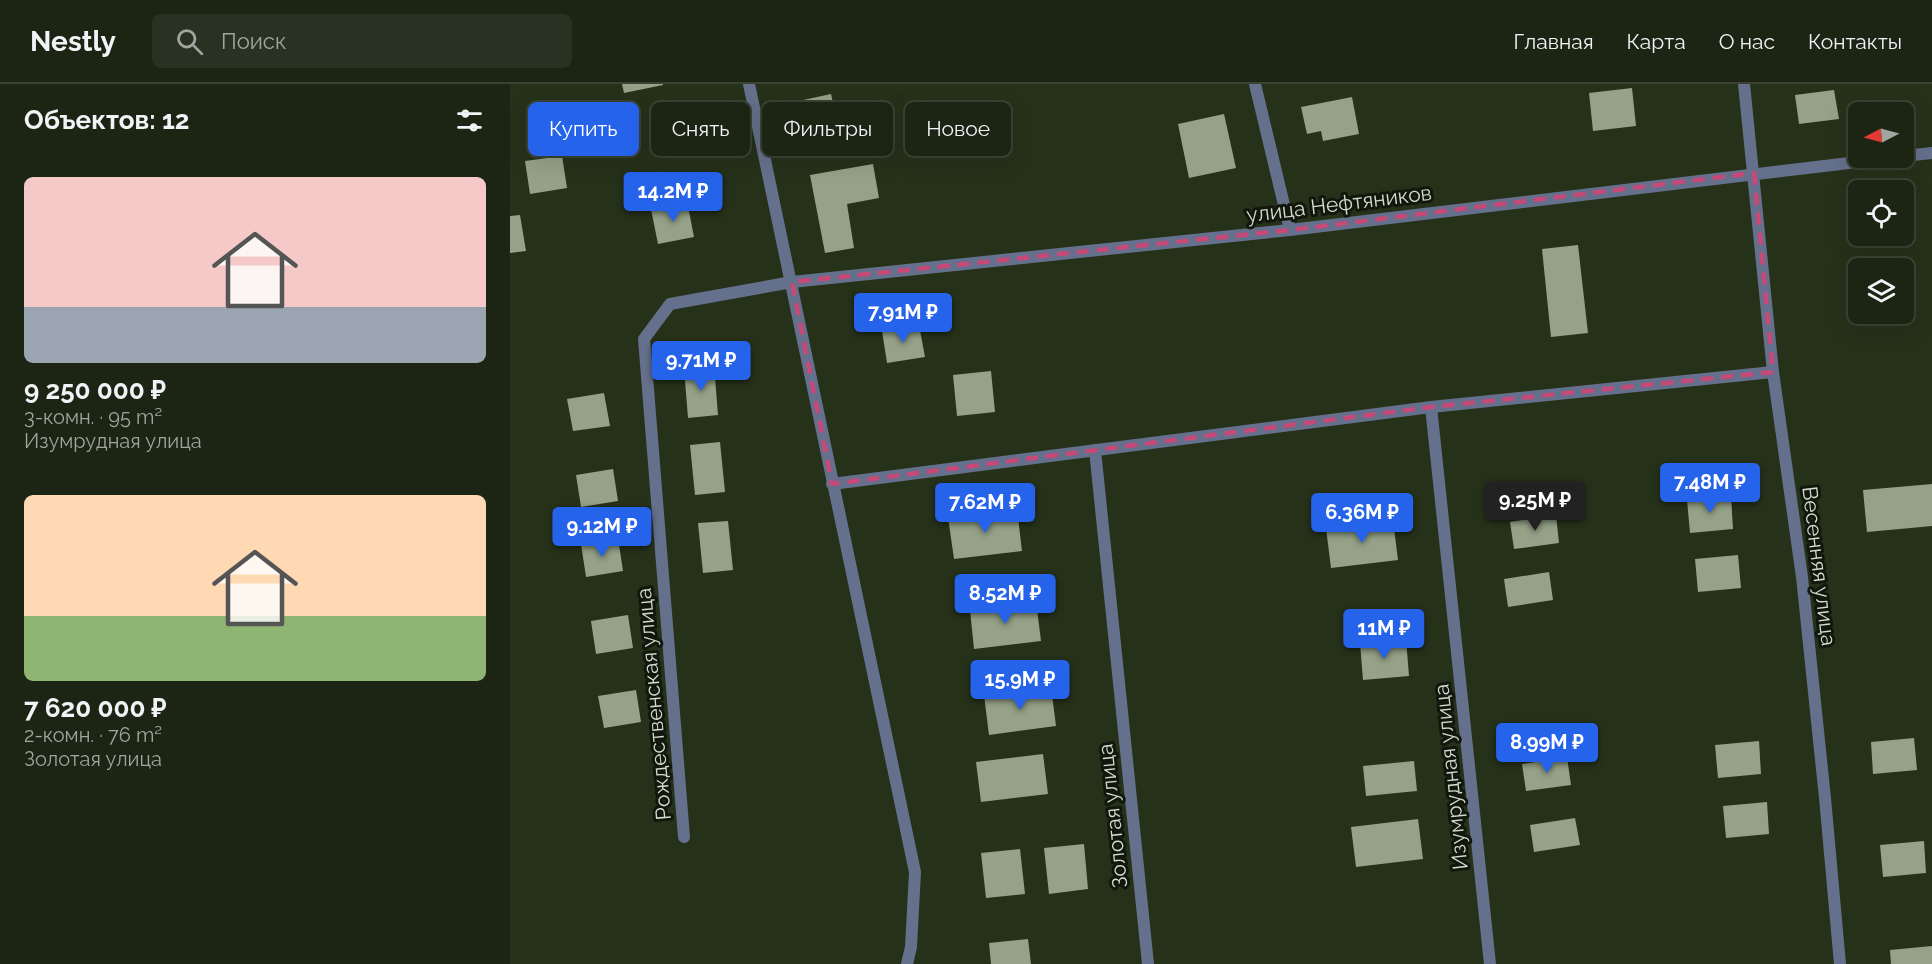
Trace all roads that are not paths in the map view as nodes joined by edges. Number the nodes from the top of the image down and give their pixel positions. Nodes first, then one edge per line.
1 (749, 84) edge
2 (1255, 84) edge
3 (1744, 84) edge
4 (1932, 153) edge
5 (1914, 155) edge
6 (1848, 163) edge
7 (1754, 173) junction
8 (1290, 230) junction
9 (792, 282) junction
10 (1773, 372) junction
11 (1431, 408) junction
12 (1095, 450) junction
13 (832, 484) junction
14 (684, 837) dead end
15 (907, 964) edge
16 (1148, 964) edge
17 (1490, 964) edge
18 (1840, 964) edge

1 - 9 street
2 - 8 street
3 - 7 street, Весенняя улица
4 - 5 street
6 - 7 street, улица Нефтяников
7 - 8 street, улица Нефтяников
7 - 10 street, Весенняя улица
8 - 9 street, улица Нефтяников
9 - 13 street
9 - 14 street, Рождественская улица
10 - 11 street
10 - 18 street, Весенняя улица
11 - 12 street
11 - 17 street, Изумрудная улица
12 - 13 street
12 - 16 street, Золотая улица
13 - 15 street

